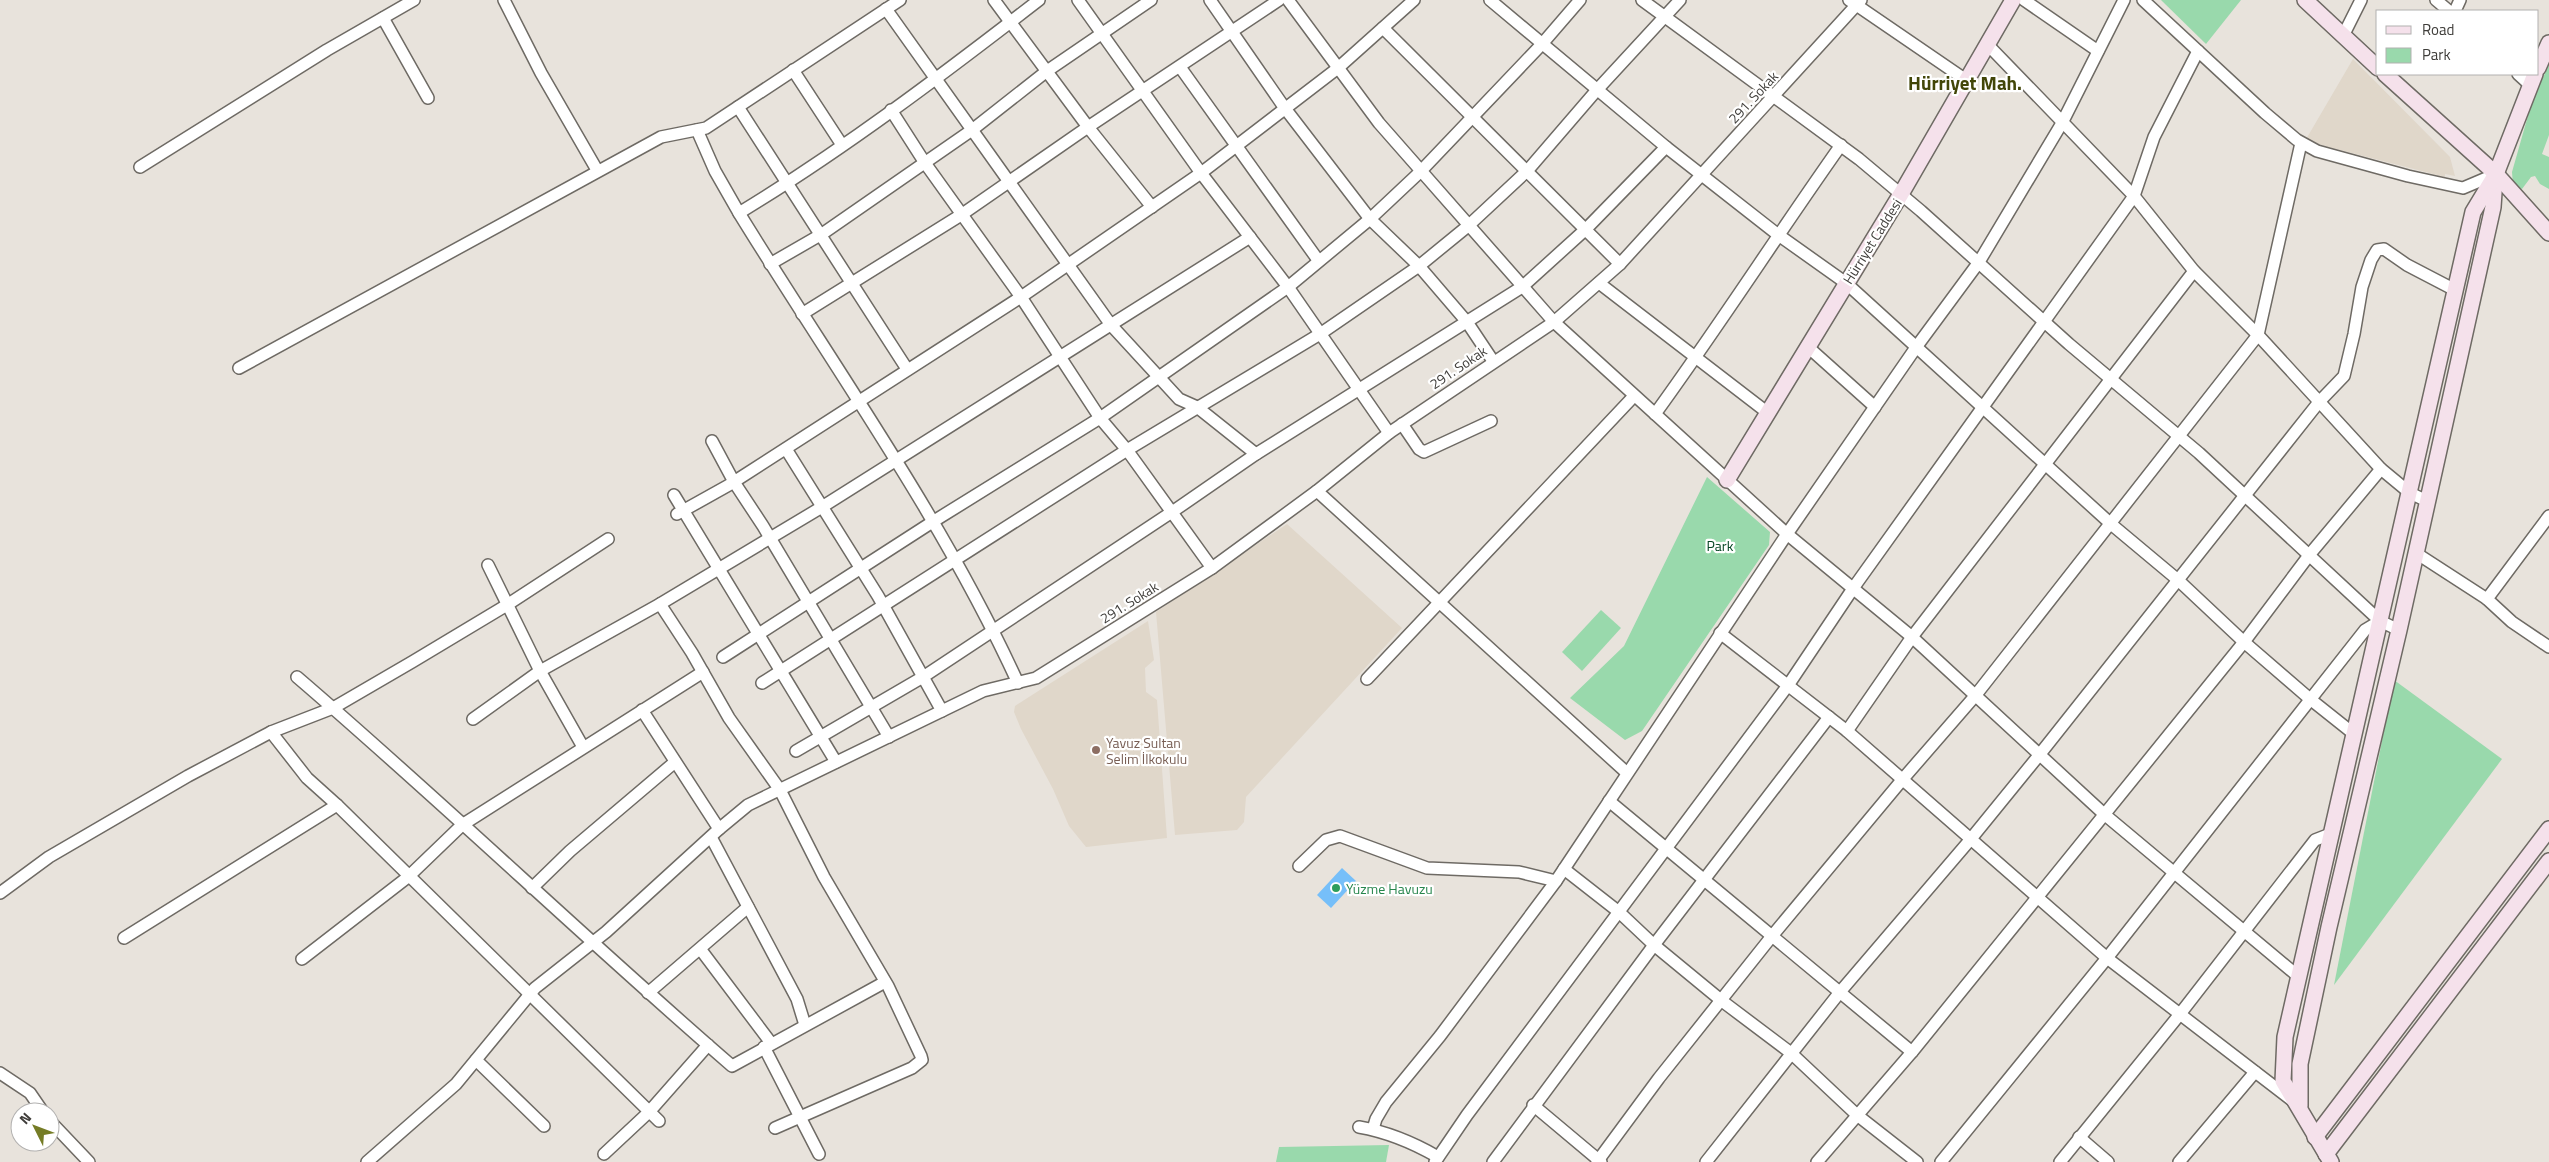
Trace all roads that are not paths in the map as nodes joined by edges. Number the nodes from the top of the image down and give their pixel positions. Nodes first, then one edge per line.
1 (414, 0) edge
2 (504, 0) edge
3 (900, 0) edge
4 (994, 0) edge
5 (1039, 0) edge
6 (1078, 0) edge
7 (1151, 0) edge
8 (1210, 0) edge
9 (1279, 0) edge
10 (1288, 0) edge
11 (1414, 0) edge
12 (1490, 0) edge
13 (1580, 0) edge
14 (1642, 0) edge
15 (1680, 0) edge
16 (2013, 0) edge
17 (2024, 0) edge
18 (2124, 0) edge
19 (2143, 0) edge
20 (2305, 0) edge
21 (2361, 0) edge
22 (2436, 0) edge
23 (1855, 2) edge
24 (886, 8) junction
25 (2448, 10) edge
26 (384, 18) junction
27 (1665, 19) junction
28 (1010, 22) junction
29 (1383, 28) junction
30 (1231, 32) junction
31 (1101, 34) junction
32 (2343, 36) junction
33 (2549, 42) edge
34 (1542, 44) junction
35 (1987, 44) junction
36 (2098, 51) junction
37 (2198, 51) junction
38 (2376, 66) edge
39 (2539, 66) edge
40 (1180, 67) junction
41 (1338, 68) junction
42 (793, 70) junction
43 (1048, 71) junction
44 (2386, 75) edge
45 (2521, 75) edge
46 (935, 79) junction
47 (2533, 79) edge
48 (1966, 80) junction
49 (1142, 91) junction
50 (1596, 91) junction
51 (428, 98) dead end
52 (1774, 98) junction
53 (738, 107) junction
54 (1284, 107) junction
55 (891, 110) junction
56 (1473, 118) junction
57 (2062, 123) junction
58 (1088, 127) junction
59 (696, 130) junction
60 (972, 130) junction
61 (2301, 143) junction
62 (842, 145) junction
63 (1237, 145) junction
64 (1841, 145) junction
65 (1666, 147) junction
66 (925, 163) junction
67 (140, 167) dead end
68 (597, 170) junction
69 (1528, 170) junction
70 (1420, 172) junction
71 (1201, 173) junction
72 (1701, 173) junction
73 (2496, 174) junction
74 (1010, 182) junction
75 (789, 183) junction
76 (1901, 194) junction
77 (2134, 196) junction
78 (1152, 206) junction
79 (739, 214) junction
80 (961, 215) junction
81 (1370, 219) junction
82 (1468, 226) junction
83 (1586, 229) junction
84 (2549, 233) edge
85 (822, 234) junction
86 (1777, 234) junction
87 (1250, 237) junction
88 (1318, 260) junction
89 (1979, 262) junction
90 (770, 264) junction
91 (1620, 264) junction
92 (1068, 265) junction
93 (1419, 266) junction
94 (2194, 271) junction
95 (853, 283) junction
96 (1599, 283) junction
97 (1846, 283) junction
98 (1288, 287) junction
99 (1522, 287) junction
100 (2455, 290) junction
101 (1021, 297) junction
102 (802, 314) junction
103 (1467, 322) junction
104 (1554, 322) junction
105 (2044, 322) junction
106 (1112, 325) junction
107 (1320, 334) junction
108 (2258, 335) junction
109 (1917, 346) junction
110 (1808, 347) junction
111 (1696, 357) junction
112 (1060, 358) junction
113 (1493, 361) junction
114 (239, 368) dead end
115 (907, 369) junction
116 (1158, 377) junction
117 (2112, 380) junction
118 (1359, 390) junction
119 (1634, 396) junction
120 (860, 401) junction
121 (2319, 402) junction
122 (1197, 407) junction
123 (1875, 407) junction
124 (1984, 407) junction
125 (1768, 413) junction
126 (1655, 414) junction
127 (1100, 418) junction
128 (1490, 421) dead end
129 (1402, 424) junction
130 (1389, 433) junction
131 (2179, 436) junction
132 (712, 441) dead end
133 (786, 448) junction
134 (1127, 450) junction
135 (1256, 454) junction
136 (898, 460) junction
137 (2044, 464) junction
138 (2381, 469) junction
139 (1727, 480) junction
140 (734, 482) junction
141 (1317, 491) junction
142 (2410, 493) junction
143 (674, 495) dead end
144 (2245, 497) junction
145 (2427, 501) junction
146 (822, 507) junction
147 (1172, 512) junction
148 (680, 513) junction
149 (2549, 516) edge
150 (934, 521) junction
151 (2111, 524) junction
152 (1787, 534) junction
153 (770, 538) junction
154 (608, 540) dead end
155 (2310, 554) junction
156 (2416, 554) junction
157 (955, 560) junction
158 (488, 565) dead end
159 (860, 568) junction
160 (1212, 568) junction
161 (720, 569) junction
162 (2178, 580) junction
163 (1854, 587) junction
164 (2487, 599) junction
165 (1439, 601) junction
166 (808, 603) junction
167 (660, 604) junction
168 (508, 605) junction
169 (882, 605) junction
170 (2380, 621) junction
171 (994, 629) junction
172 (2399, 630) junction
173 (1720, 633) junction
174 (759, 634) junction
175 (1912, 637) junction
176 (829, 640) junction
177 (2244, 642) junction
178 (2549, 647) edge
179 (723, 658) dead end
180 (540, 671) junction
181 (781, 671) junction
182 (703, 672) junction
183 (297, 677) dead end
184 (923, 677) junction
185 (1367, 678) dead end
186 (762, 683) dead end
187 (1018, 683) junction
188 (1789, 684) junction
189 (1975, 696) junction
190 (2310, 699) junction
191 (872, 706) junction
192 (333, 708) junction
193 (642, 710) junction
194 (942, 711) junction
195 (1830, 717) junction
196 (473, 718) dead end
197 (1847, 731) junction
198 (271, 732) junction
199 (2354, 734) junction
200 (821, 736) junction
201 (889, 737) junction
202 (583, 747) junction
203 (796, 751) dead end
204 (2040, 754) junction
205 (676, 762) junction
206 (836, 762) junction
207 (1627, 773) junction
208 (1902, 780) junction
209 (780, 790) junction
210 (1609, 800) junction
211 (337, 805) junction
212 (2104, 814) junction
213 (462, 825) junction
214 (2549, 829) edge
215 (715, 833) junction
216 (2334, 833) junction
217 (1970, 840) junction
218 (1667, 849) junction
219 (2549, 861) edge
220 (1299, 866) dead end
221 (1564, 869) junction
222 (2174, 873) junction
223 (408, 877) junction
224 (1706, 879) junction
225 (1556, 881) junction
226 (532, 888) junction
227 (0, 893) edge
228 (2036, 898) junction
229 (748, 906) junction
230 (1619, 912) junction
231 (2243, 932) junction
232 (1772, 936) junction
233 (124, 938) dead end
234 (593, 943) junction
235 (1654, 945) junction
236 (701, 950) junction
237 (2107, 958) junction
238 (302, 959) dead end
239 (2298, 977) junction
240 (885, 982) junction
241 (1840, 992) junction
242 (648, 993) junction
243 (529, 995) junction
244 (1722, 1000) junction
245 (2180, 1014) junction
246 (805, 1025) junction
247 (708, 1045) junction
248 (768, 1045) junction
249 (1912, 1052) junction
250 (1791, 1053) junction
251 (476, 1060) junction
252 (2255, 1072) junction
253 (0, 1073) edge
254 (36, 1102) edge
255 (1533, 1106) junction
256 (2300, 1106) junction
257 (650, 1112) junction
258 (1857, 1115) junction
259 (799, 1118) junction
260 (659, 1121) dead end
261 (544, 1126) dead end
262 (1359, 1127) dead end
263 (775, 1128) dead end
264 (1373, 1129) junction
265 (60, 1131) edge
266 (2079, 1137) junction
267 (2315, 1137) junction
268 (604, 1154) dead end
269 (819, 1154) dead end
270 (1436, 1159) edge
271 (2325, 1159) edge
272 (1599, 1161) edge
273 (90, 1162) edge
274 (367, 1162) edge
275 (1493, 1162) edge
276 (1706, 1162) edge
277 (1817, 1162) edge
278 (1917, 1162) edge
279 (1940, 1162) edge
280 (2060, 1162) edge
281 (2108, 1162) edge
282 (2179, 1162) edge

1 - 26 street
2 - 68 street
3 - 24 street
4 - 28 street
5 - 28 street
6 - 31 street
7 - 31 street
8 - 30 street
9 - 30 street
10 - 41 street
11 - 29 street
12 - 34 street
13 - 34 street
14 - 27 street
15 - 27 street
16 - 35 street, Hürriyet Caddesi
17 - 36 street
18 - 36 street
19 - 37 street
20 - 32 street
21 - 32 street
22 - 25 street
23 - 48 street
23 - 52 street, 291. Sokak
24 - 42 street
24 - 46 street
26 - 51 street
26 - 67 street
27 - 50 street
27 - 52 street
28 - 43 street
28 - 46 street
29 - 41 street
29 - 56 street
30 - 40 street
30 - 54 street
31 - 43 street
31 - 49 street
32 - 38 street
33 - 39 street
34 - 50 street
34 - 56 street
35 - 48 street, Hürriyet Caddesi
35 - 57 street
36 - 57 street
37 - 61 street
37 - 77 street
40 - 49 street
40 - 63 street
41 - 54 street
41 - 70 street
42 - 53 street
42 - 62 street
43 - 58 street
43 - 60 street
44 - 73 street
45 - 47 street
46 - 55 street
46 - 60 street
47 - 73 street
48 - 76 street, Hürriyet Caddesi
49 - 58 street
49 - 71 street
50 - 65 street
50 - 69 street
52 - 64 street
52 - 72 street, 291. Sokak
53 - 59 street
53 - 75 street
54 - 63 street
54 - 81 street
55 - 62 street
55 - 66 street
56 - 69 street
56 - 70 street
57 - 77 street
57 - 89 street
58 - 74 street
58 - 78 street
59 - 68 street
59 - 79 street
60 - 66 street
60 - 74 street
61 - 73 street
61 - 108 street
62 - 75 street
63 - 71 street
63 - 88 street
64 - 76 street
64 - 86 street
65 - 72 street
65 - 83 street
66 - 80 street
66 - 85 street
68 - 114 street
69 - 82 street
69 - 83 street
70 - 81 street
70 - 82 street
71 - 78 street
71 - 87 street
72 - 86 street
72 - 91 street, 291. Sokak
73 - 84 street
73 - 100 street
73 - 145 street
74 - 80 street
74 - 92 street
75 - 79 street
75 - 85 street
76 - 89 street
76 - 97 street, Hürriyet Caddesi
77 - 94 street
77 - 105 street
78 - 92 street
79 - 90 street
80 - 95 street
80 - 101 street
81 - 88 street
81 - 93 street
82 - 93 street
82 - 99 street
83 - 91 street
83 - 99 street
85 - 90 street
85 - 95 street
86 - 97 street
86 - 111 street
87 - 98 street
87 - 106 street
88 - 98 street
89 - 105 street
89 - 109 street
90 - 102 street
91 - 96 street, 291. Sokak
92 - 101 street
92 - 106 street
93 - 103 street
93 - 107 street
94 - 108 street
94 - 117 street
95 - 102 street
95 - 115 street
96 - 104 street, 291. Sokak
96 - 111 street
97 - 109 street
97 - 110 street, Hürriyet Caddesi
98 - 107 street
98 - 116 street
99 - 103 street
99 - 104 street
100 - 121 street
100 - 142 street
101 - 112 street
101 - 115 street
102 - 120 street
103 - 113 street
103 - 118 street
104 - 113 street, 291. Sokak
104 - 119 street
105 - 117 street
105 - 124 street
106 - 112 street
106 - 116 street
107 - 118 street
107 - 122 street
108 - 121 street
108 - 131 street
109 - 123 street
109 - 124 street
110 - 123 street
110 - 125 street, Hürriyet Caddesi
111 - 125 street
111 - 126 street
112 - 127 street
112 - 136 street
113 - 129 street, 291. Sokak
115 - 120 street
116 - 122 street
116 - 127 street
117 - 131 street
117 - 137 street
118 - 130 street
118 - 135 street
119 - 126 street
119 - 165 street
120 - 133 street
120 - 136 street
121 - 138 street
121 - 144 street
122 - 134 street
122 - 135 street
123 - 152 street
124 - 137 street
124 - 163 street
125 - 139 street, Hürriyet Caddesi
126 - 139 street
127 - 134 street
127 - 150 street
128 - 129 street
129 - 130 street, 291. Sokak
130 - 141 street, 291. Sokak
131 - 144 street
131 - 151 street
132 - 140 street
133 - 140 street
133 - 146 street
134 - 147 street
134 - 157 street
135 - 147 street
136 - 146 street
136 - 150 street
137 - 151 street
137 - 175 street
138 - 142 street
138 - 155 street
139 - 152 street
140 - 148 street
140 - 153 street
141 - 160 street, 291. Sokak
141 - 165 street
142 - 145 street
142 - 170 street
143 - 148 street
144 - 155 street
144 - 162 street
145 - 156 street
146 - 153 street
146 - 159 street
147 - 160 street
147 - 171 street
148 - 161 street
149 - 164 street
150 - 157 street
150 - 159 street
151 - 162 street
151 - 189 street
152 - 163 street
152 - 173 street
153 - 161 street
153 - 166 street
154 - 168 street
155 - 170 street
155 - 177 street
156 - 164 street
156 - 172 street
157 - 169 street
157 - 171 street
158 - 168 street
159 - 166 street
159 - 169 street
160 - 187 street, 291. Sokak
161 - 167 street
161 - 174 street
162 - 177 street
162 - 204 street
163 - 175 street
163 - 188 street
164 - 178 street
165 - 185 street
165 - 207 street
166 - 174 street
166 - 176 street
167 - 180 street
167 - 182 street
168 - 180 street
168 - 192 street
169 - 176 street
169 - 184 street
170 - 172 street
170 - 190 street
170 - 199 street
171 - 184 street
171 - 187 street
172 - 256 street
173 - 188 street
173 - 207 street
174 - 179 street
174 - 181 street
175 - 189 street
175 - 197 street
176 - 181 street
176 - 191 street
177 - 190 street
177 - 212 street
180 - 196 street
180 - 202 street
181 - 186 street
181 - 200 street
182 - 193 street
182 - 209 street
183 - 192 street
184 - 191 street
184 - 194 street
187 - 194 street, 291. Sokak
188 - 195 street
188 - 218 street
189 - 204 street
189 - 208 street
190 - 199 street
190 - 222 street
191 - 200 street
191 - 201 street
192 - 198 street
192 - 213 street
193 - 202 street
193 - 205 street
194 - 201 street, 291. Sokak
195 - 197 street
195 - 224 street
197 - 208 street
198 - 211 street
198 - 227 street
199 - 216 street
200 - 203 street
200 - 206 street
201 - 206 street, 291. Sokak
202 - 213 street
204 - 212 street
204 - 217 street
205 - 215 street
205 - 226 street
206 - 209 street, 291. Sokak
207 - 210 street
208 - 217 street
208 - 232 street
209 - 215 street, 291. Sokak
209 - 240 street
210 - 218 street
210 - 221 street
211 - 223 street
211 - 233 street
212 - 222 street
212 - 228 street
213 - 223 street
213 - 226 street
214 - 267 street
215 - 229 street
215 - 234 street, 291. Sokak
216 - 231 street
216 - 239 street
217 - 228 street
217 - 241 street
218 - 224 street
218 - 230 street
219 - 271 street
220 - 225 street
221 - 225 street
221 - 230 street
222 - 231 street
222 - 237 street
223 - 238 street
223 - 243 street
224 - 232 street
224 - 235 street
225 - 264 street
226 - 234 street
228 - 237 street
228 - 249 street
229 - 236 street
229 - 246 street
230 - 235 street
230 - 270 street
231 - 239 street
231 - 245 street
232 - 241 street
232 - 244 street
234 - 242 street
234 - 243 street, 291. Sokak
235 - 244 street
235 - 255 street
236 - 242 street
236 - 248 street
237 - 245 street
237 - 279 street
239 - 256 street
240 - 246 street
240 - 259 street
241 - 249 street
241 - 250 street
242 - 247 street
243 - 251 street, 291. Sokak
243 - 257 street
244 - 250 street
244 - 272 street
245 - 252 street
245 - 266 street
246 - 248 street
247 - 248 street
247 - 257 street
248 - 259 street
249 - 258 street
250 - 258 street
250 - 276 street
251 - 261 street
251 - 274 street, 291. Sokak
252 - 256 street
252 - 282 street
253 - 254 street
255 - 272 street
255 - 275 street
256 - 267 street
257 - 260 street
257 - 268 street
258 - 277 street
258 - 278 street
259 - 263 street
259 - 269 street
262 - 264 street
264 - 270 street
265 - 273 street
266 - 280 street
266 - 281 street
267 - 271 street

